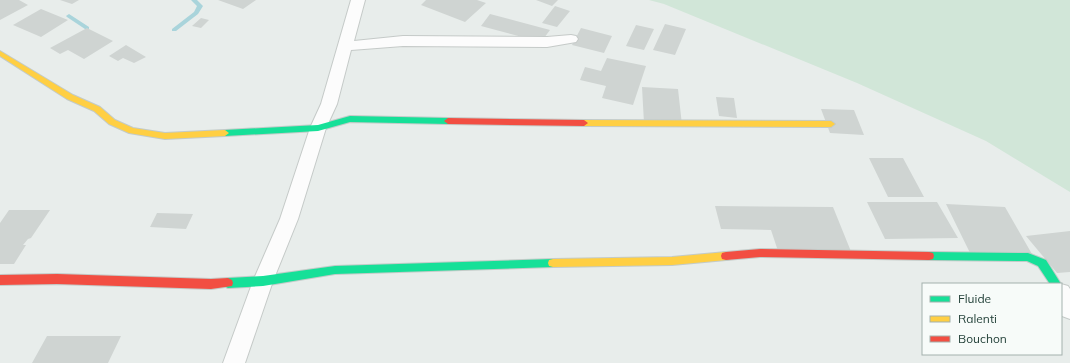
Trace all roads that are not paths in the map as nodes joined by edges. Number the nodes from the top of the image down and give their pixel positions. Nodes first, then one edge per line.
1 (358, 0) edge
2 (571, 39) dead end
3 (345, 46) junction
4 (0, 53) edge
5 (831, 124) dead end
6 (318, 128) junction
7 (0, 280) edge
8 (263, 281) junction
9 (1055, 283) edge
10 (1062, 295) edge
11 (1070, 309) edge
12 (234, 363) edge

1 - 3 street
2 - 3 street
3 - 6 street
4 - 6 street
5 - 6 street
6 - 8 street
7 - 8 street
8 - 9 street
8 - 12 street
10 - 11 street

